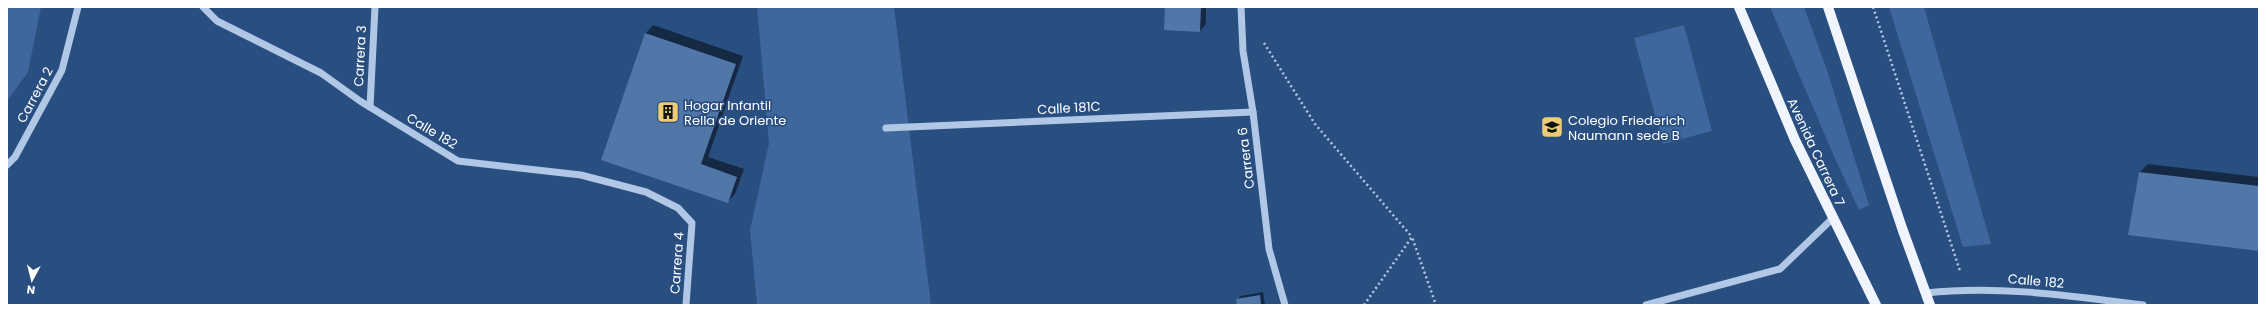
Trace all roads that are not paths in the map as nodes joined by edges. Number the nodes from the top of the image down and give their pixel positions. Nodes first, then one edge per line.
1 (78, 7) edge
2 (203, 7) edge
3 (375, 7) edge
4 (1241, 7) edge
5 (1739, 7) edge
6 (1828, 7) edge
7 (370, 106) junction
8 (1253, 112) junction
9 (886, 128) dead end
10 (7, 165) edge
11 (1833, 218) junction
12 (692, 224) joint
13 (1926, 293) junction
14 (686, 305) edge
15 (1285, 305) edge
16 (1646, 305) edge
17 (1876, 305) edge
18 (1930, 305) edge
19 (2143, 305) edge

1 - 10 street, Carrera 2
2 - 7 street, Calle 182
3 - 7 street, Carrera 3
4 - 8 street, Carrera 6
5 - 11 main road, Avenida Carrera 7
6 - 13 main road
7 - 12 street, Calle 182
8 - 9 street, Calle 181C
8 - 15 street, Carrera 6
11 - 16 street
11 - 17 main road, Avenida Carrera 7
12 - 14 street, Carrera 4
13 - 18 main road
13 - 19 street, Calle 182

